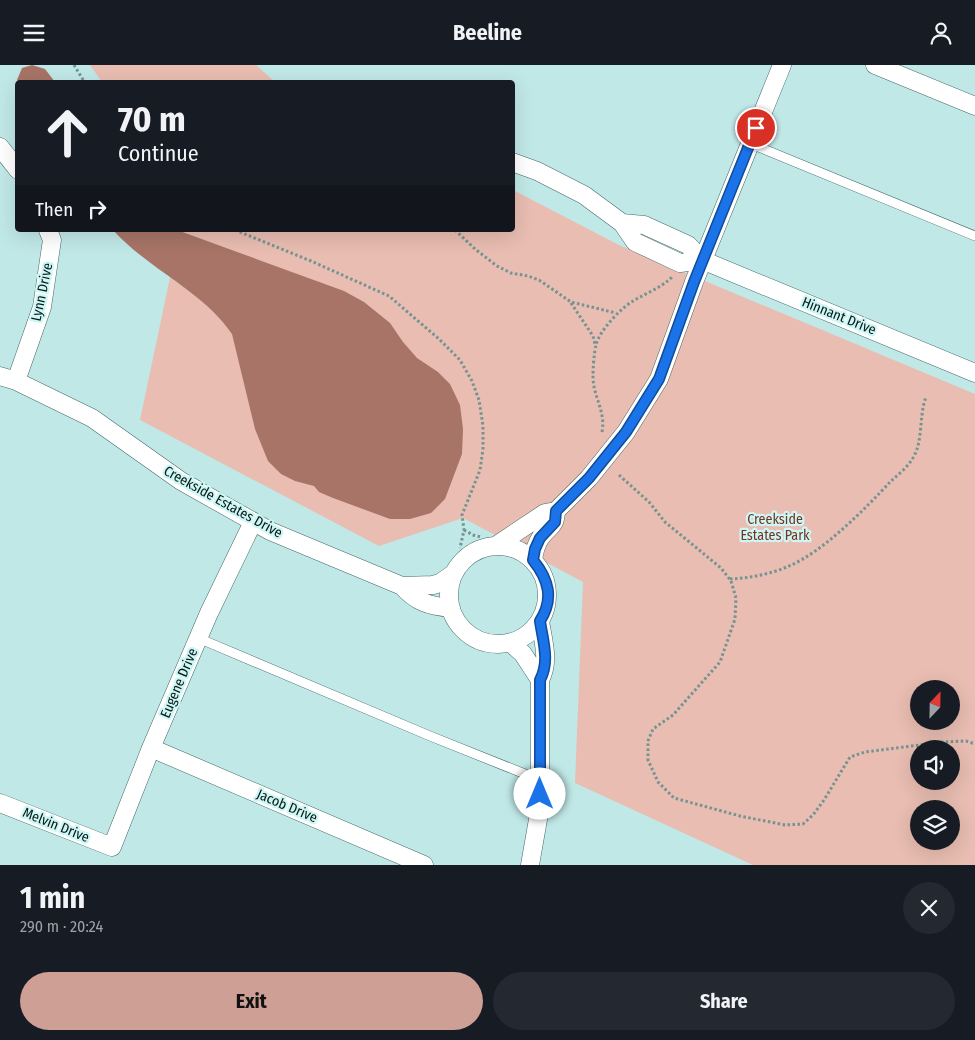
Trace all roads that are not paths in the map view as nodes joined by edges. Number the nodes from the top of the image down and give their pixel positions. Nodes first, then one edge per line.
1 (782, 65) edge
2 (875, 65) edge
3 (975, 106) edge
4 (749, 143) junction
5 (0, 147) edge
6 (515, 163) edge
7 (15, 166) edge
8 (49, 232) edge
9 (975, 236) edge
10 (702, 260) junction
11 (975, 373) edge
12 (8, 379) edge
13 (556, 511) junction
14 (253, 522) junction
15 (497, 545) junction
16 (533, 560) junction
17 (453, 574) junction
18 (402, 586) junction
19 (451, 608) junction
20 (540, 621) junction
21 (198, 638) junction
22 (511, 643) junction
23 (540, 680) junction
24 (151, 748) junction
25 (540, 780) junction
26 (0, 803) edge
27 (112, 847) joint
28 (424, 865) edge
29 (530, 865) edge

1 - 4 street
2 - 3 street
4 - 9 lane
4 - 10 street
5 - 7 street
6 - 10 street
8 - 12 street, Lynn Drive
10 - 11 street, Hinnant Drive
10 - 13 street
12 - 14 street, Creekside Estates Drive
13 - 15 street
13 - 16 street
14 - 18 street, Creekside Estates Drive
14 - 21 street, Eugene Drive
15 - 16 street
15 - 17 street
16 - 20 street
17 - 18 street, Creekside Estates Drive
17 - 19 street
18 - 19 street, Creekside Estates Drive
19 - 22 street
20 - 22 street
20 - 23 street
21 - 24 street, Eugene Drive
21 - 25 lane
22 - 23 street
23 - 25 street
24 - 27 street, Eugene Drive
24 - 28 street, Jacob Drive
25 - 29 street
26 - 27 street, Melvin Drive

